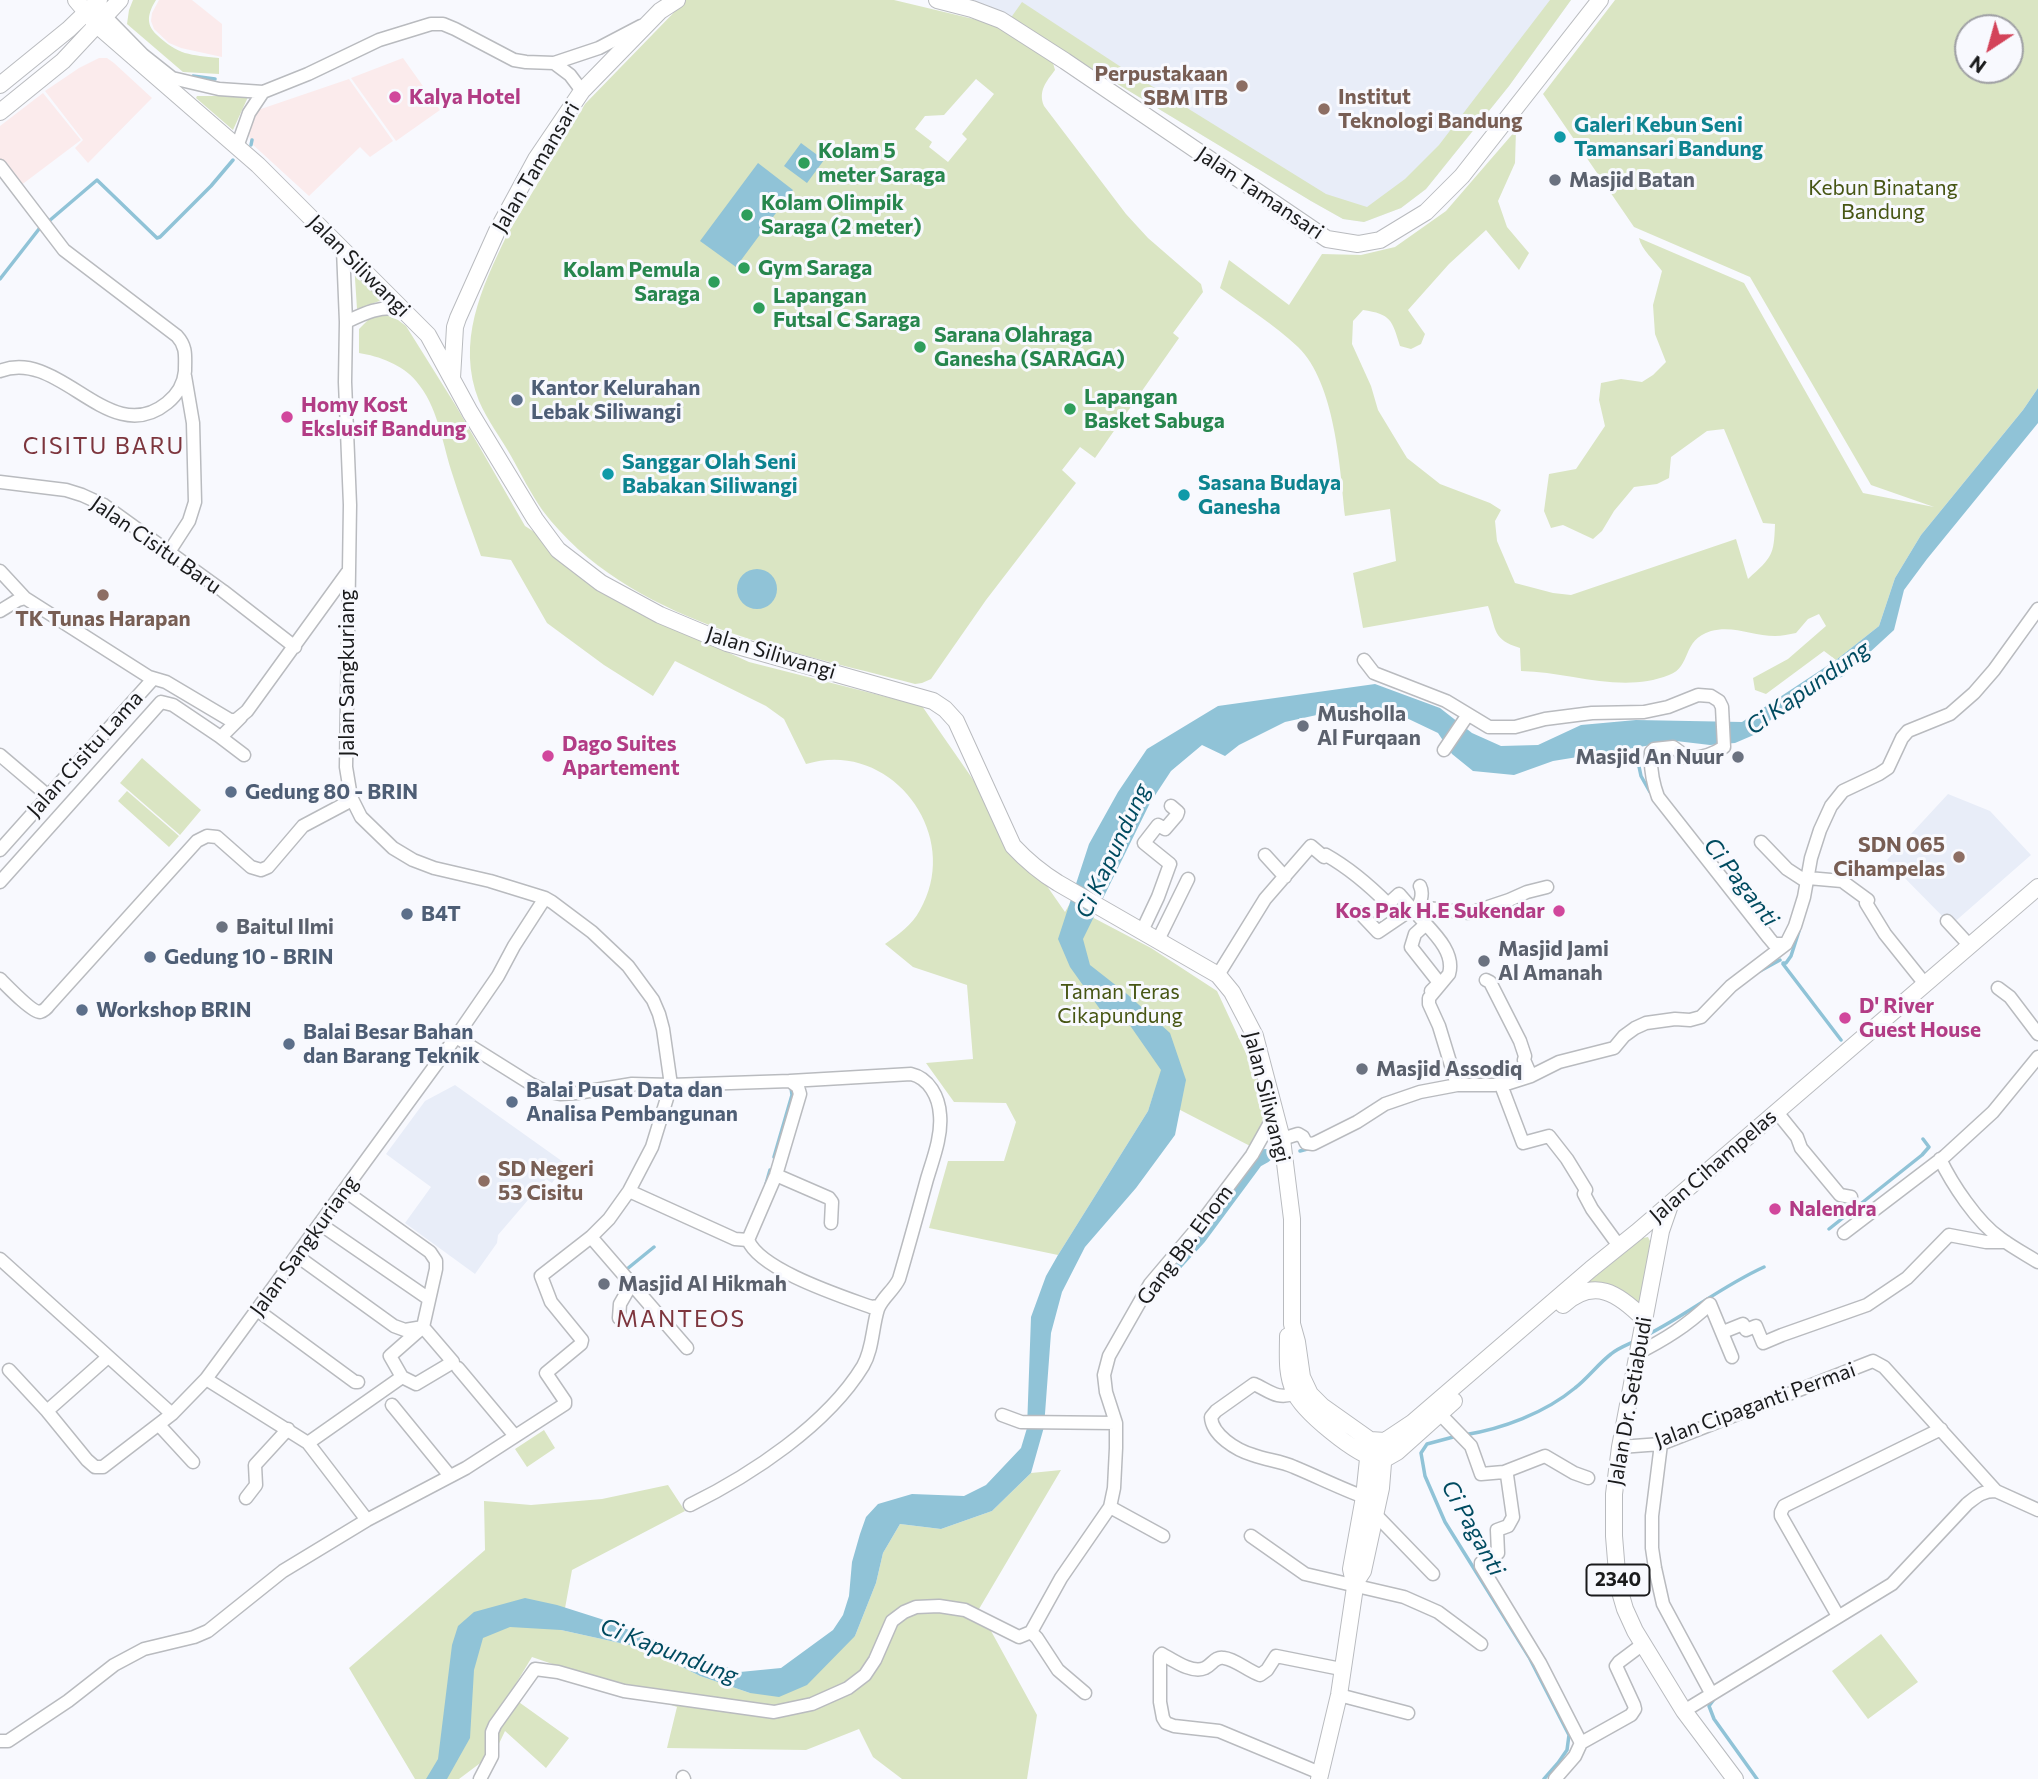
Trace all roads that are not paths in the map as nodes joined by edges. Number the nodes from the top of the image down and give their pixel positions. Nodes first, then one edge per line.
1 (120, 0) edge
2 (677, 0) edge
3 (937, 0) edge
4 (1600, 0) edge
5 (93, 9) edge
6 (660, 11) junction
7 (554, 63) junction
8 (0, 85) edge
9 (582, 91) junction
10 (263, 92) junction
11 (0, 112) edge
12 (237, 147) junction
13 (0, 166) edge
14 (343, 249) junction
15 (400, 309) junction
16 (346, 322) junction
17 (455, 327) junction
18 (428, 335) junction
19 (0, 371) edge
20 (184, 376) junction
21 (452, 378) junction
22 (0, 482) edge
23 (169, 552) junction
24 (0, 571) edge
25 (348, 573) junction
26 (25, 598) junction
27 (2038, 609) edge
28 (0, 611) edge
29 (295, 647) junction
30 (1364, 660) dead end
31 (153, 679) junction
32 (242, 716) junction
33 (1465, 719) junction
34 (219, 736) junction
35 (1445, 748) dead end
36 (0, 755) edge
37 (244, 755) dead end
38 (47, 795) junction
39 (352, 800) junction
40 (1171, 806) dead end
41 (1761, 842) dead end
42 (0, 850) edge
43 (1265, 855) dead end
44 (1285, 877) junction
45 (1188, 879) dead end
46 (1809, 879) junction
47 (0, 882) edge
48 (1420, 886) dead end
49 (1547, 887) dead end
50 (2038, 887) edge
51 (545, 898) junction
52 (1416, 909) junction
53 (1360, 913) dead end
54 (1947, 921) dead end
55 (1425, 925) junction
56 (1142, 932) junction
57 (1158, 940) junction
58 (1970, 946) junction
59 (1778, 950) junction
60 (1218, 975) junction
61 (0, 979) edge
62 (1486, 980) dead end
63 (1925, 984) junction
64 (1998, 988) dead end
65 (1427, 995) dead end
66 (2038, 1034) edge
67 (456, 1037) junction
68 (2038, 1057) edge
69 (1531, 1076) junction
70 (790, 1081) junction
71 (671, 1085) junction
72 (1457, 1085) junction
73 (1502, 1088) junction
74 (1776, 1111) junction
75 (1276, 1112) junction
76 (1282, 1139) junction
77 (1940, 1159) junction
78 (776, 1175) junction
79 (345, 1191) junction
80 (629, 1191) junction
81 (1851, 1197) dead end
82 (1671, 1202) junction
83 (831, 1223) dead end
84 (320, 1224) junction
85 (1844, 1233) dead end
86 (591, 1237) junction
87 (748, 1240) junction
88 (2006, 1242) junction
89 (1619, 1246) junction
90 (297, 1256) junction
91 (0, 1259) edge
92 (2038, 1262) edge
93 (632, 1283) junction
94 (429, 1299) junction
95 (879, 1306) junction
96 (257, 1310) junction
97 (619, 1318) dead end
98 (1292, 1324) junction
99 (1643, 1324) junction
100 (423, 1327) junction
101 (1723, 1332) junction
102 (687, 1348) dead end
103 (1637, 1351) junction
104 (108, 1357) junction
105 (1732, 1357) dead end
106 (458, 1368) dead end
107 (9, 1370) dead end
108 (402, 1377) junction
109 (206, 1379) junction
110 (358, 1382) dead end
111 (1294, 1394) junction
112 (392, 1405) dead end
113 (47, 1410) junction
114 (172, 1414) junction
115 (1440, 1414) junction
116 (1002, 1415) dead end
117 (1116, 1423) junction
118 (159, 1425) junction
119 (288, 1429) junction
120 (1941, 1429) junction
121 (515, 1436) junction
122 (1377, 1441) junction
123 (308, 1443) junction
124 (1661, 1444) junction
125 (1620, 1447) junction
126 (1376, 1459) junction
127 (193, 1462) dead end
128 (1504, 1472) junction
129 (450, 1476) junction
130 (1588, 1478) dead end
131 (1996, 1491) junction
132 (1364, 1497) junction
133 (246, 1498) dead end
134 (690, 1505) dead end
135 (1110, 1507) junction
136 (2038, 1510) edge
137 (1375, 1514) junction
138 (367, 1520) junction
139 (1163, 1536) dead end
140 (1251, 1536) dead end
141 (1433, 1574) dead end
142 (1355, 1585) junction
143 (1838, 1616) junction
144 (1033, 1635) junction
145 (1481, 1644) dead end
146 (1643, 1644) junction
147 (1341, 1669) junction
148 (1085, 1693) dead end
149 (1712, 1693) junction
150 (1339, 1695) junction
151 (1684, 1711) junction
152 (1408, 1713) dead end
153 (4, 1741) edge
154 (1581, 1743) junction
155 (1320, 1776) edge
156 (480, 1779) edge
157 (1555, 1779) edge
158 (1735, 1779) edge

1 - 5 main road
2 - 6 main road, Jalan Tamansari
3 - 4 main road, Jalan Tamansari
5 - 8 main road
5 - 10 street
5 - 11 main road
5 - 12 main road, Jalan Siliwangi
6 - 7 street
6 - 9 main road, Jalan Tamansari
7 - 9 street
7 - 10 street
9 - 17 main road, Jalan Tamansari
10 - 12 street
12 - 14 main road, Jalan Siliwangi
13 - 20 street
14 - 15 main road, Jalan Siliwangi
14 - 16 street, Jalan Sangkuriang
15 - 16 street
15 - 18 main road, Jalan Siliwangi
16 - 25 street, Jalan Sangkuriang
17 - 18 main road
17 - 21 main road, Jalan Tamansari
18 - 21 main road, Jalan Siliwangi
19 - 20 street
20 - 23 street
21 - 56 main road, Jalan Siliwangi
22 - 23 street, Jalan Cisitu Baru
23 - 29 street, Jalan Cisitu Baru
24 - 26 street
25 - 29 street
25 - 39 street, Jalan Sangkuriang
26 - 28 street
26 - 31 street
27 - 46 street
29 - 32 street
30 - 33 street
31 - 32 street, Jalan Cisitu Lama
31 - 38 street, Jalan Cisitu Lama
32 - 34 street
33 - 35 street
33 - 59 street
34 - 37 street
34 - 47 street
36 - 38 street
38 - 42 street, Jalan Cisitu Lama
39 - 51 street, Jalan Sangkuriang
39 - 61 street
40 - 56 street
41 - 46 street
43 - 44 street
44 - 52 street
44 - 60 street
45 - 57 street
46 - 59 street
46 - 63 street
48 - 52 street
49 - 52 street
50 - 58 main road, Jalan Cihampelas
51 - 67 street, Jalan Sangkuriang
51 - 71 street, Jalan Sangkuriang
52 - 53 street
52 - 55 street
54 - 58 street
55 - 65 street
55 - 72 street
56 - 57 main road, Jalan Siliwangi
57 - 60 main road, Jalan Siliwangi
58 - 63 main road, Jalan Cihampelas
59 - 69 street
60 - 75 main road, Jalan Siliwangi
62 - 69 street
63 - 74 main road, Jalan Cihampelas
64 - 66 street
67 - 71 street
67 - 79 street, Jalan Sangkuriang
68 - 77 street
69 - 73 street
70 - 71 street
70 - 78 street
70 - 95 street
71 - 80 street, Jalan Sangkuriang
72 - 73 street
72 - 76 street
73 - 89 street
74 - 81 street
74 - 82 main road, Jalan Cihampelas
75 - 76 main road, Jalan Siliwangi
75 - 117 street, Gang Bp. Ehom
76 - 98 main road, Jalan Siliwangi
77 - 85 street
77 - 88 street
78 - 83 street
78 - 87 street
79 - 84 street, Jalan Sangkuriang
79 - 94 street
80 - 86 street, Jalan Sangkuriang
80 - 87 street
82 - 89 main road, Jalan Cihampelas
82 - 99 main road, Jalan Dr. Setiabudi / 2340
84 - 90 street, Jalan Sangkuriang
84 - 94 street
86 - 93 street
86 - 121 street, Jalan Sangkuriang
87 - 95 street
88 - 92 street
88 - 101 street
89 - 122 main road, Jalan Cihampelas
90 - 96 street, Jalan Sangkuriang
90 - 100 street
91 - 104 street
93 - 97 street
93 - 102 street
94 - 100 street
95 - 134 street
96 - 109 street, Jalan Sangkuriang
96 - 110 street
98 - 111 main road, Jalan Siliwangi
98 - 122 main road, Jalan Siliwangi
99 - 103 main road, Jalan Dr. Setiabudi / 2340
99 - 115 main road
100 - 108 street
100 - 108 street
101 - 103 street
101 - 105 street
103 - 125 main road, Jalan Dr. Setiabudi / 2340
104 - 113 street
104 - 114 street
106 - 121 street
107 - 113 street
108 - 123 street
109 - 114 street, Jalan Sangkuriang
109 - 119 street
111 - 126 main road
111 - 132 street
112 - 129 street
113 - 118 street, Jalan Sangkuriang
114 - 118 street, Jalan Sangkuriang
115 - 126 main road
115 - 128 street
116 - 117 street
117 - 135 street, Gang Bp. Ehom
118 - 127 street
119 - 123 street
119 - 133 street
120 - 124 street, Jalan Cipaganti Permai
120 - 131 street, Jalan Cipaganti Permai
120 - 143 street
121 - 129 street
122 - 126 main road
123 - 138 street
124 - 125 street, Jalan Cipaganti Permai
124 - 149 street
125 - 146 main road, Jalan Dr. Setiabudi / 2340
126 - 132 main road
126 - 137 main road
128 - 130 street
128 - 154 street
129 - 138 street
131 - 136 street, Jalan Cipaganti Permai
131 - 143 street
132 - 142 main road
135 - 139 street
135 - 144 street
137 - 141 street
137 - 142 main road
138 - 153 street
140 - 142 street
142 - 145 street
142 - 147 main road
143 - 149 street
144 - 148 street
144 - 156 street
146 - 151 main road, Jalan Dr. Setiabudi / 2340
146 - 154 street
147 - 150 main road
147 - 155 street
149 - 151 street
150 - 152 street
150 - 155 main road
151 - 158 main road, Jalan Dr. Setiabudi / 2340
154 - 157 street

